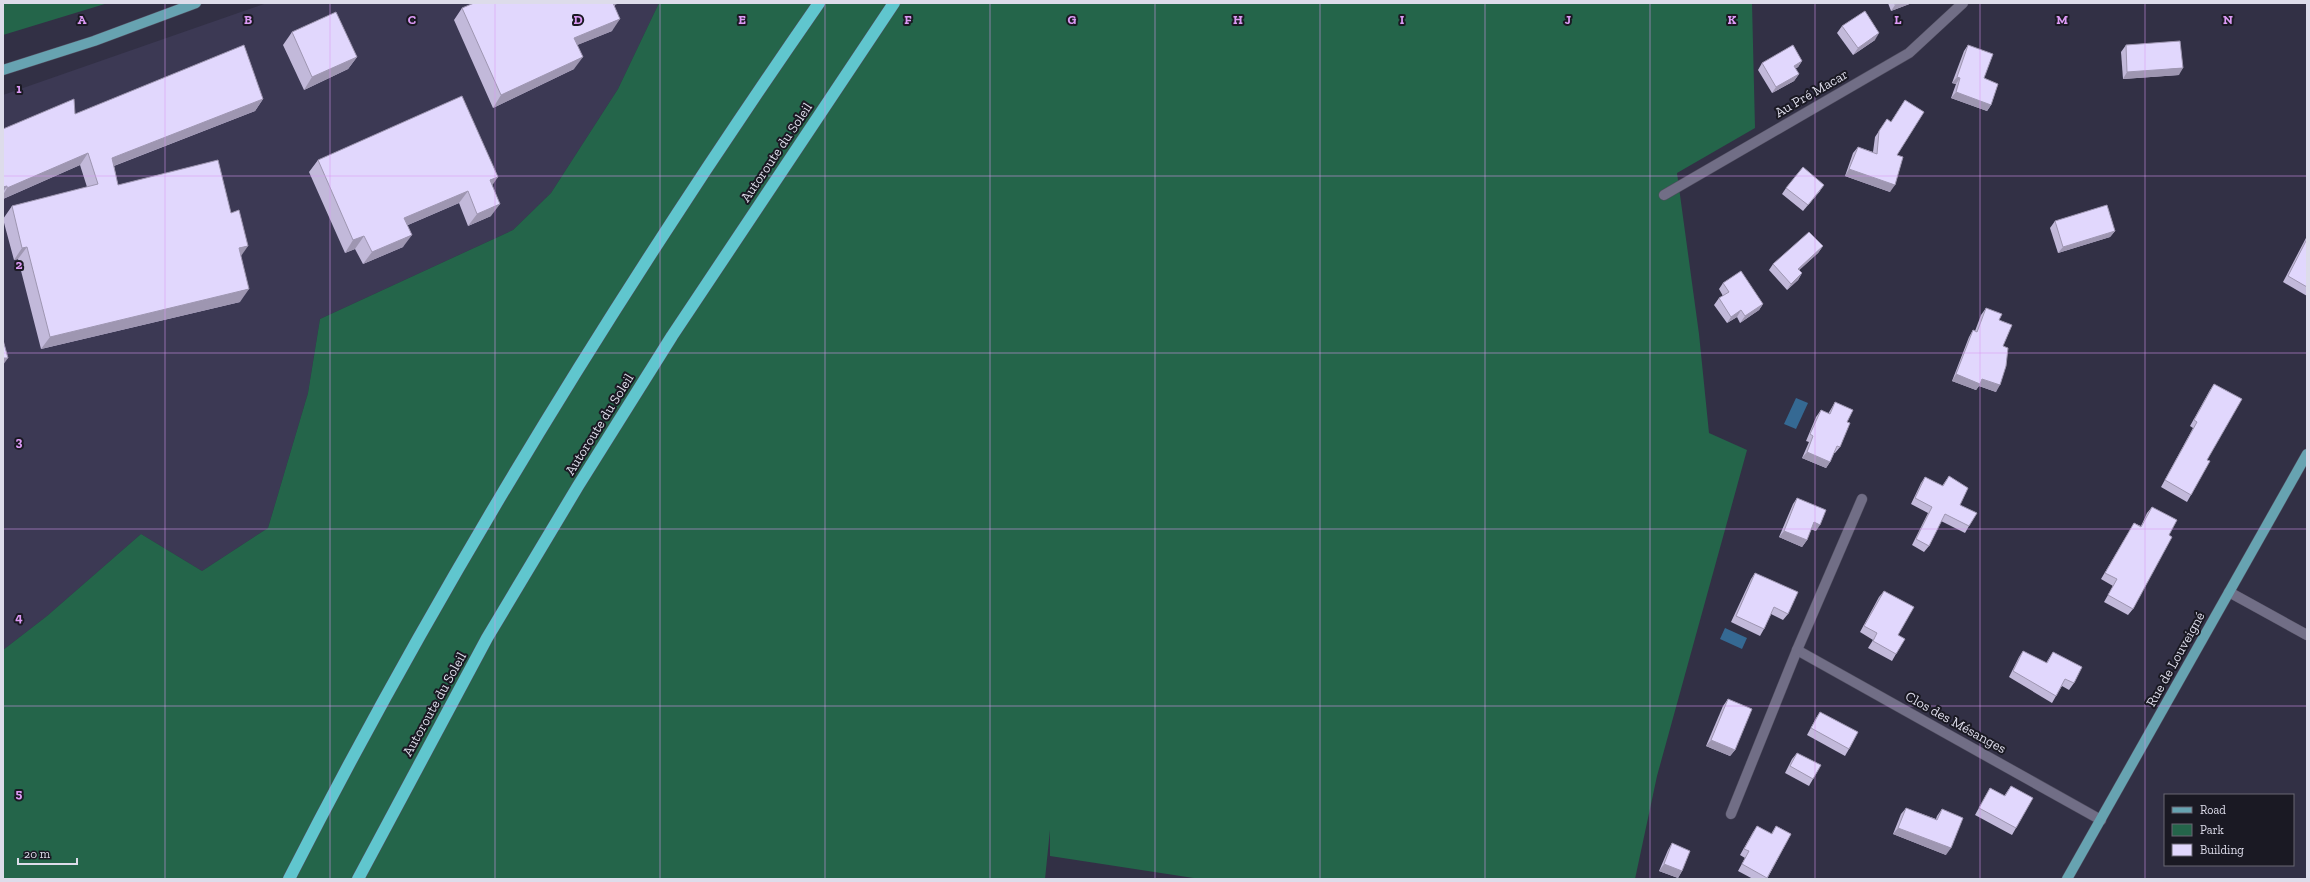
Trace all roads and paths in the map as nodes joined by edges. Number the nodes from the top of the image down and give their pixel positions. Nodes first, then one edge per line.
1 (196, 3) edge
2 (819, 3) edge
3 (894, 3) edge
4 (1963, 3) edge
5 (3, 70) edge
6 (1664, 195) dead end
7 (2307, 454) edge
8 (1862, 499) dead end
9 (2229, 592) junction
10 (2307, 635) edge
11 (1797, 650) junction
12 (1731, 814) dead end
13 (2101, 820) junction
14 (289, 879) edge
15 (358, 879) edge
16 (2067, 879) edge

1 - 5 main road
2 - 14 highway
3 - 15 highway, Autoroute du Soleil
4 - 6 street, Au Pré Macar
7 - 9 main road, Rue de Louveigné
8 - 11 street
9 - 10 street
9 - 13 main road, Rue de Louveigné
11 - 12 street
11 - 13 street, Clos des Mésanges
13 - 16 main road, Rue de Louveigné

